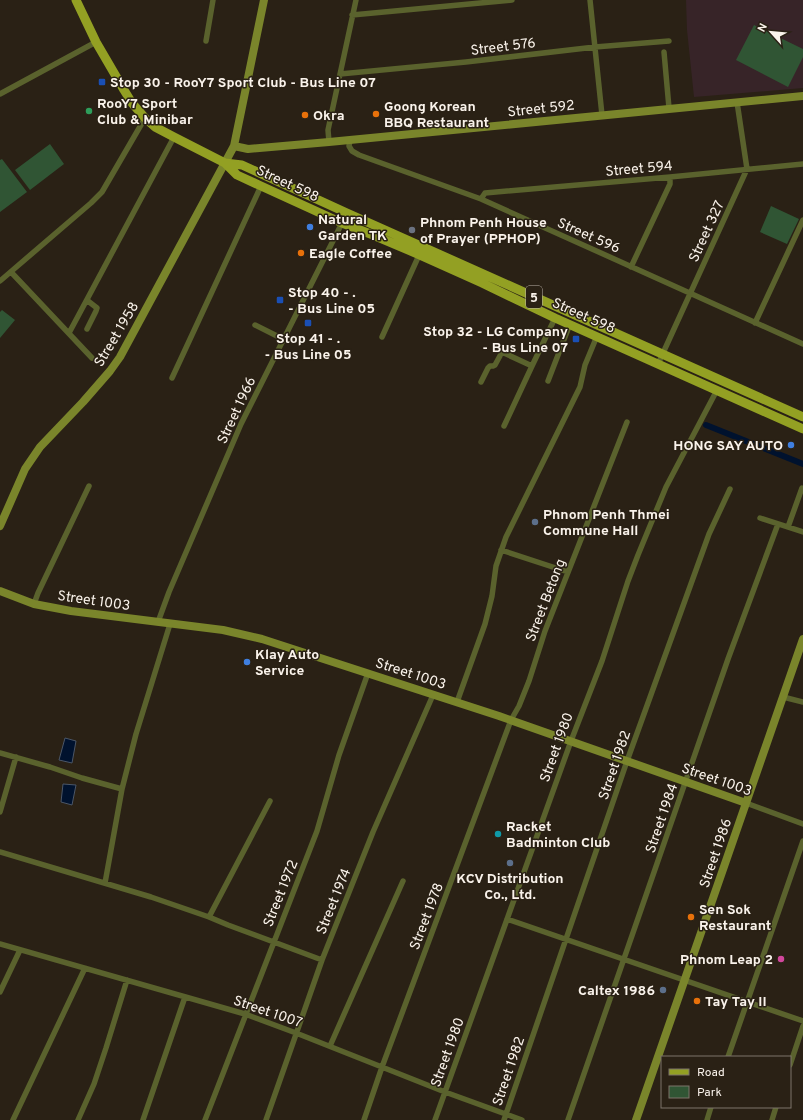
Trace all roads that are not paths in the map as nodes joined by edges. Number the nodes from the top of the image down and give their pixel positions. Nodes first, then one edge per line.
1 (76, 0) edge
2 (213, 0) edge
3 (264, 0) edge
4 (356, 0) edge
5 (512, 0) edge
6 (590, 0) edge
7 (352, 15) junction
8 (206, 41) dead end
9 (669, 41) dead end
10 (96, 42) junction
11 (595, 47) junction
12 (664, 52) dead end
13 (340, 74) junction
14 (0, 94) edge
15 (803, 96) edge
16 (737, 102) junction
17 (669, 108) junction
18 (602, 115) junction
19 (145, 118) junction
20 (174, 137) junction
21 (350, 140) junction
22 (329, 142) junction
23 (234, 146) junction
24 (225, 162) junction
25 (803, 164) edge
26 (747, 169) junction
27 (670, 177) junction
28 (261, 186) junction
29 (481, 199) junction
30 (347, 213) junction
31 (803, 220) edge
32 (342, 223) junction
33 (421, 251) junction
34 (631, 267) junction
35 (11, 272) junction
36 (0, 281) edge
37 (690, 294) junction
38 (88, 301) junction
39 (555, 318) junction
40 (755, 323) junction
41 (570, 324) junction
42 (255, 326) dead end
43 (87, 329) dead end
44 (69, 334) junction
45 (382, 336) dead end
46 (597, 336) junction
47 (284, 339) junction
48 (803, 344) edge
49 (662, 354) junction
50 (92, 358) dead end
51 (658, 364) junction
52 (532, 366) junction
53 (172, 378) dead end
54 (548, 381) dead end
55 (481, 382) dead end
56 (717, 390) junction
57 (803, 416) edge
58 (627, 422) dead end
59 (504, 426) dead end
60 (803, 429) edge
61 (89, 486) dead end
62 (802, 488) edge
63 (730, 489) dead end
64 (760, 518) dead end
65 (778, 524) junction
66 (0, 526) edge
67 (788, 527) junction
68 (803, 532) edge
69 (501, 550) junction
70 (568, 572) junction
71 (0, 591) edge
72 (34, 604) junction
73 (158, 622) junction
74 (170, 624) junction
75 (803, 639) edge
76 (368, 673) junction
77 (433, 695) junction
78 (783, 697) junction
79 (457, 702) junction
80 (803, 702) edge
81 (512, 720) junction
82 (571, 741) junction
83 (0, 753) edge
84 (16, 757) junction
85 (628, 761) junction
86 (686, 782) junction
87 (122, 790) junction
88 (270, 801) dead end
89 (746, 803) junction
90 (0, 812) edge
91 (803, 824) edge
92 (803, 841) edge
93 (0, 852) edge
94 (403, 881) dead end
95 (105, 883) junction
96 (209, 917) junction
97 (507, 920) junction
98 (566, 940) junction
99 (273, 942) junction
100 (0, 944) edge
101 (20, 950) junction
102 (322, 960) junction
103 (624, 960) junction
104 (85, 968) junction
105 (127, 980) junction
106 (684, 980) junction
107 (0, 992) edge
108 (185, 997) junction
109 (747, 1001) junction
110 (245, 1014) junction
111 (803, 1021) edge
112 (803, 1026) edge
113 (296, 1033) junction
114 (330, 1046) junction
115 (728, 1056) edge
116 (791, 1062) edge
117 (382, 1067) junction
118 (445, 1092) junction
119 (711, 1108) edge
120 (776, 1108) edge
121 (505, 1117) edge
122 (12, 1120) edge
123 (78, 1120) edge
124 (143, 1120) edge
125 (205, 1120) edge
126 (266, 1120) edge
127 (364, 1120) edge
128 (435, 1120) edge
129 (522, 1120) edge
130 (568, 1120) edge
131 (636, 1120) edge
132 (706, 1120) edge
133 (772, 1120) edge

1 - 10 main road, Street 598 / 5
2 - 8 street
3 - 23 street, Street 1958
4 - 7 street
5 - 7 street
6 - 11 street
7 - 13 street
9 - 11 street, Street 576
10 - 14 street
10 - 19 main road, Street 598 / 5
11 - 13 street, Street 576
11 - 18 street
12 - 17 street
13 - 22 street
15 - 16 street, Street 592
16 - 17 street, Street 592
16 - 26 street
17 - 18 street, Street 592
18 - 21 street, Street 592
19 - 20 main road, Street 598 / 5
19 - 35 street
20 - 24 main road, Street 598 / 5
20 - 38 street
21 - 22 street, Street 592
21 - 29 street, Street 596
22 - 23 street, Street 592
23 - 24 street, Street 1958
24 - 28 main road, Street 598 / 5
24 - 30 main road, Street 598 / 5
24 - 66 street, Street 1958
25 - 26 street, Street 594
26 - 27 street, Street 594
26 - 37 street, Street 327
27 - 29 street, Street 594
27 - 34 street
28 - 32 main road, Street 598 / 5
28 - 53 street
29 - 34 street, Street 596
30 - 32 street, Street 1966
30 - 33 main road, Street 598 / 5
31 - 40 street
32 - 33 main road, Street 598 / 5
32 - 47 street, Street 1966
33 - 39 main road, Street 598 / 5
33 - 45 street
33 - 49 main road, Street 598 / 5
34 - 37 street, Street 596
35 - 36 street
35 - 44 street
37 - 40 street, Street 596
37 - 49 street, Street 327
38 - 43 street
38 - 44 street
39 - 41 main road, Street 598 / 5
39 - 52 street
40 - 48 street, Street 596
41 - 46 main road, Street 598 / 5
41 - 54 street
42 - 47 street
44 - 50 street
46 - 51 main road, Street 598 / 5
46 - 69 street
47 - 73 street, Street 1966
49 - 51 street, Street 327
49 - 57 main road, Street 598 / 5
51 - 56 main road, Street 598 / 5
52 - 55 street
52 - 59 street
56 - 60 main road, Street 598 / 5
56 - 82 street, Street 1980
58 - 70 street, Street Betong
61 - 72 street
62 - 67 street
63 - 85 street, Street 1982
64 - 65 street
65 - 67 street
65 - 86 street, Street 1984
67 - 68 street
69 - 70 street
69 - 79 street
70 - 81 street, Street Betong
71 - 72 street, Street 1003
72 - 73 street, Street 1003
73 - 74 street, Street 1003
74 - 76 street, Street 1003
74 - 87 street
75 - 78 street, Street 1986
76 - 77 street, Street 1003
76 - 99 street, Street 1972
77 - 79 street, Street 1003
77 - 102 street, Street 1974
78 - 80 street
78 - 89 street, Street 1986
79 - 81 street, Street 1003
81 - 82 street, Street 1003
81 - 117 street, Street 1978
82 - 85 street, Street 1003
82 - 97 street, Street 1980
83 - 84 street
84 - 87 street
84 - 90 street
85 - 86 street, Street 1003
85 - 98 street, Street 1982
86 - 89 street, Street 1003
86 - 103 street, Street 1984
87 - 95 street
88 - 96 street
89 - 91 street, Street 1003
89 - 106 street, Street 1986
92 - 109 street
93 - 95 street
94 - 114 street
95 - 96 street
96 - 99 street
97 - 98 street
97 - 118 street, Street 1980
98 - 103 street
98 - 121 street, Street 1982
99 - 102 street
99 - 110 street, Street 1972
100 - 101 street, Street 1007
101 - 104 street, Street 1007
101 - 107 street
102 - 113 street, Street 1974
103 - 106 street
103 - 130 street, Street 1984
104 - 105 street, Street 1007
104 - 122 street
105 - 108 street, Street 1007
105 - 123 street
106 - 109 street
106 - 131 street, Street 1986
108 - 110 street, Street 1007
108 - 124 street
109 - 111 street
109 - 115 street
110 - 113 street, Street 1007
110 - 125 street, Street 1972
112 - 116 street
113 - 114 street, Street 1007
113 - 126 street, Street 1974
114 - 117 street, Street 1007
117 - 118 street, Street 1007
117 - 127 street, Street 1978
118 - 121 street, Street 1007
118 - 128 street, Street 1980
119 - 132 street
120 - 133 street
121 - 129 street, Street 1007

